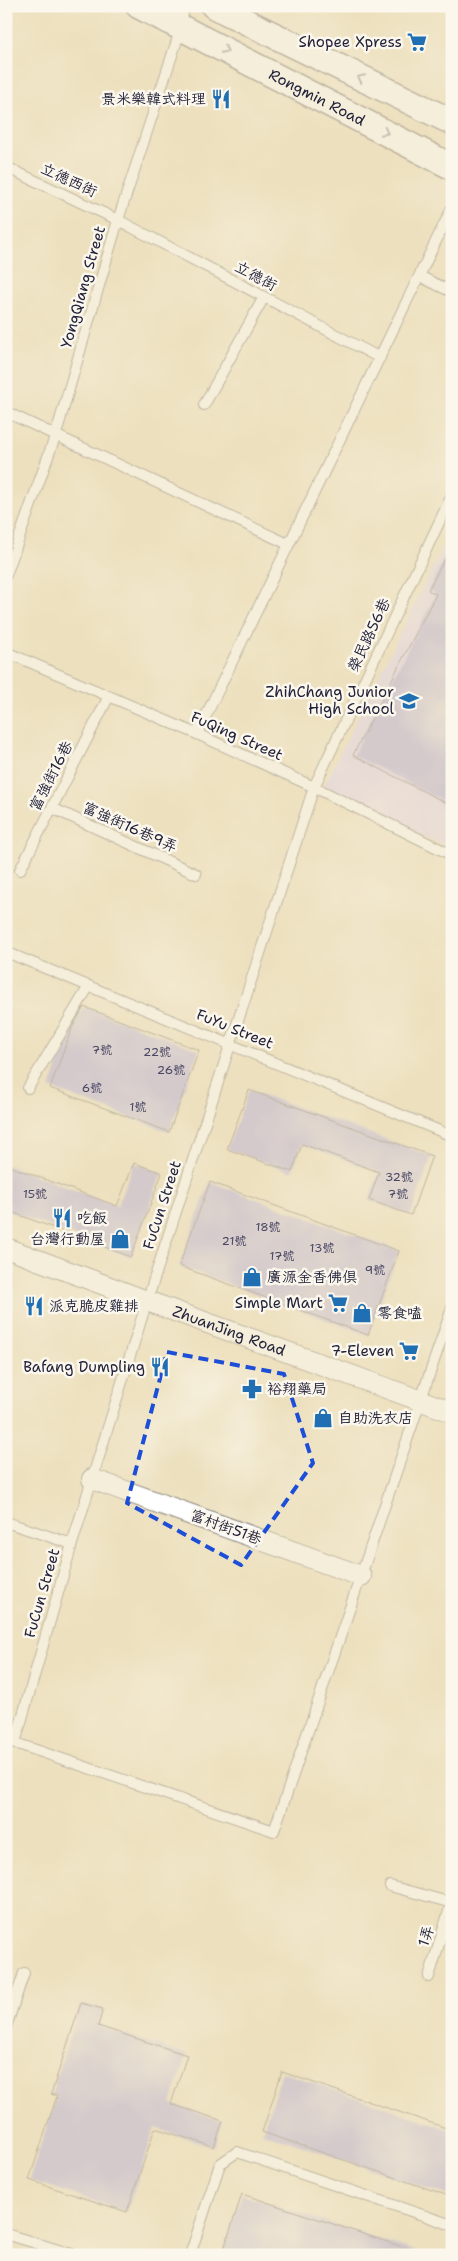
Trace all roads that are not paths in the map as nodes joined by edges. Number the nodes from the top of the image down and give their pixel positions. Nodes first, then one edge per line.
1 (139, 6) edge
2 (214, 6) edge
3 (183, 17) edge
4 (452, 122) edge
5 (6, 167) edge
6 (452, 167) edge
7 (452, 208) edge
8 (118, 220) junction
9 (419, 276) junction
10 (452, 292) edge
11 (264, 297) junction
12 (380, 358) junction
13 (204, 405) dead end
14 (6, 412) edge
15 (56, 434) junction
16 (452, 495) edge
17 (288, 544) junction
18 (6, 575) edge
19 (6, 652) edge
20 (109, 696) junction
21 (197, 734) junction
22 (314, 787) junction
23 (52, 808) junction
24 (452, 855) edge
25 (20, 870) dead end
26 (196, 874) dead end
27 (6, 952) edge
28 (89, 986) junction
29 (230, 1044) junction
30 (28, 1088) dead end
31 (452, 1136) edge
32 (6, 1248) edge
33 (147, 1302) junction
34 (452, 1308) edge
35 (420, 1401) junction
36 (452, 1412) edge
37 (92, 1479) junction
38 (6, 1522) edge
39 (72, 1544) junction
40 (361, 1576) junction
41 (390, 1886) dead end
42 (452, 1902) edge
43 (24, 1973) dead end
44 (429, 1977) dead end
45 (6, 2027) edge
46 (452, 2225) edge
47 (6, 2234) edge
48 (75, 2255) edge
49 (190, 2255) edge

1 - 3 street, Rongmin Road
4 -> 2 street
3 -> 6 street, Rongmin Road
3 - 8 lane, YongQiang Street
5 - 8 lane, 立德西街
7 - 9 lane
8 - 11 lane, 立德街
8 - 15 lane, YongQiang Street
9 - 10 lane
9 - 12 lane
11 - 12 lane, 立德街
11 - 13 lane
12 - 17 lane
14 - 15 lane
15 - 17 lane
15 - 18 lane, YongQiang Street
16 - 22 lane, 榮民路56巷
17 - 21 lane
19 - 20 lane, FuQing Street
20 - 21 lane, FuQing Street
20 - 23 lane, 富強街16巷
21 - 22 lane, FuQing Street
22 - 24 lane, FuQing Street
22 - 29 lane, FuCun Street
23 - 25 lane, 富強街16巷
23 - 26 lane, 富強街16巷9弄
27 - 28 lane, FuYu Street
28 - 29 lane, FuYu Street
28 - 30 lane
29 - 31 lane, FuYu Street
29 - 33 lane, FuCun Street
32 - 33 street, ZhuanJing Road
33 - 35 street, ZhuanJing Road
33 - 37 lane, FuCun Street
34 - 35 lane, FuCun Street
35 - 36 street, ZhuanJing Road
35 - 40 lane, FuCun Street
37 - 39 lane, FuCun Street
37 - 40 street, 富村街51巷
38 - 39 lane
39 - 40 lane, FuCun Street
41 - 42 lane
42 - 44 lane, 1弄
43 - 45 lane
46 - 49 lane
47 - 48 lane

